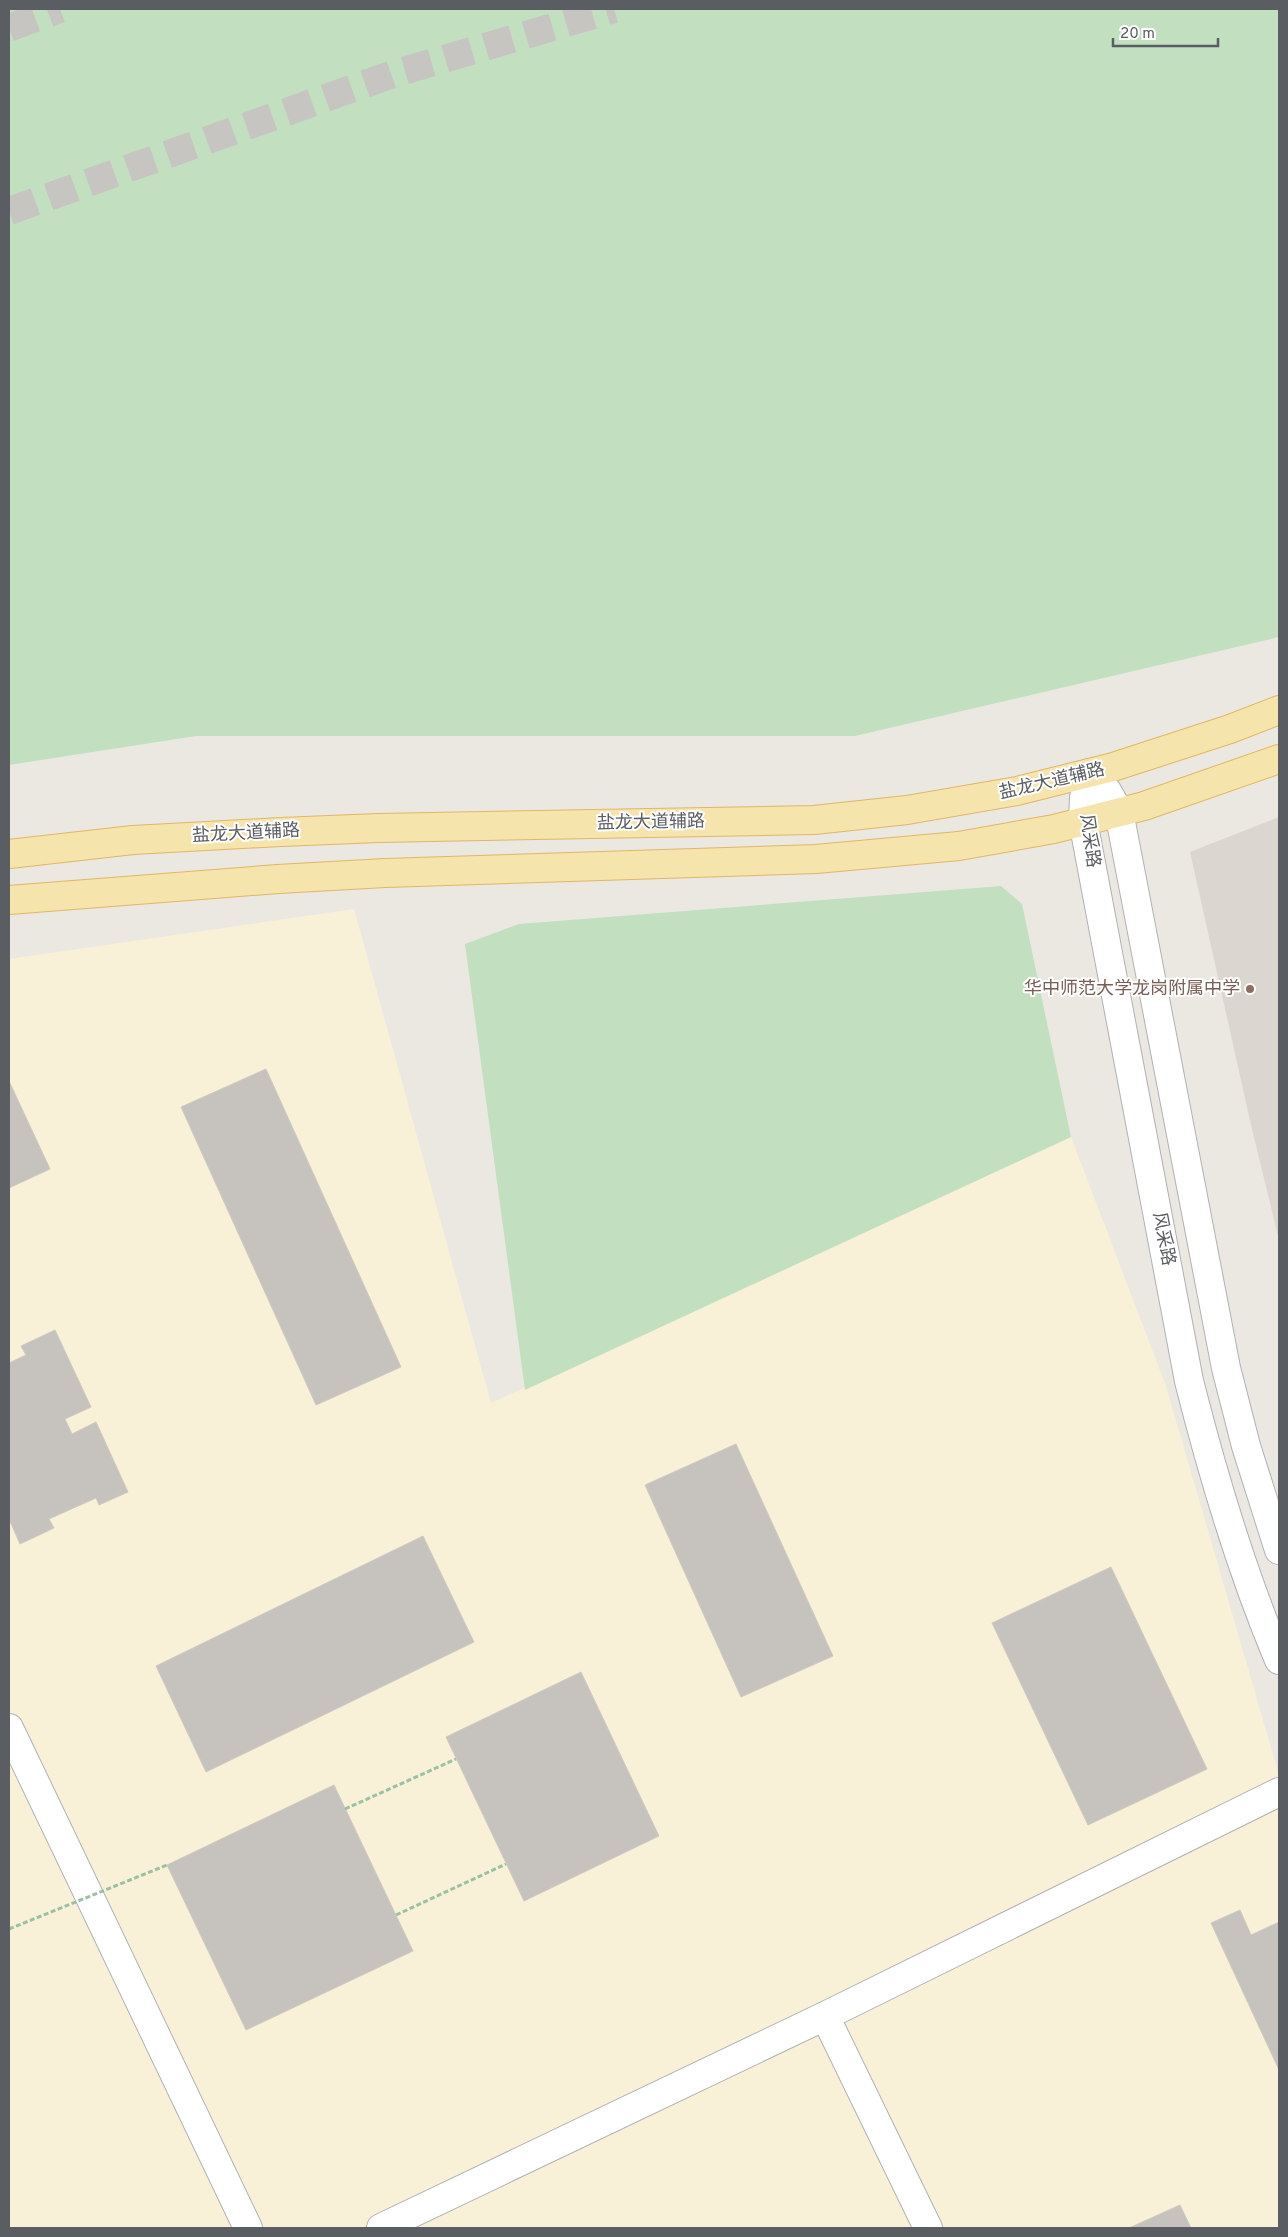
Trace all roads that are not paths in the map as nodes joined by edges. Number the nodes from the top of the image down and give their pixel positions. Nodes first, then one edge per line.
1 (1279, 710) edge
2 (1279, 759) edge
3 (1090, 773) junction
4 (1119, 812) junction
5 (1083, 822) junction
6 (9, 854) edge
7 (9, 900) edge
8 (1279, 1550) edge
9 (1279, 1660) edge
10 (9, 1728) edge
11 (1279, 1792) edge
12 (825, 2016) junction
13 (248, 2228) edge
14 (381, 2228) edge
15 (928, 2228) edge

1 - 3 main road, 盐龙大道辅路
2 - 4 main road
3 - 4 street, 风采路
3 - 5 street, 风采路
3 - 6 main road, 盐龙大道辅路
4 - 5 main road
4 - 8 street, 风采路
5 - 7 main road
5 - 9 street, 风采路
10 - 13 street
11 - 12 street
12 - 14 street
12 - 15 street

